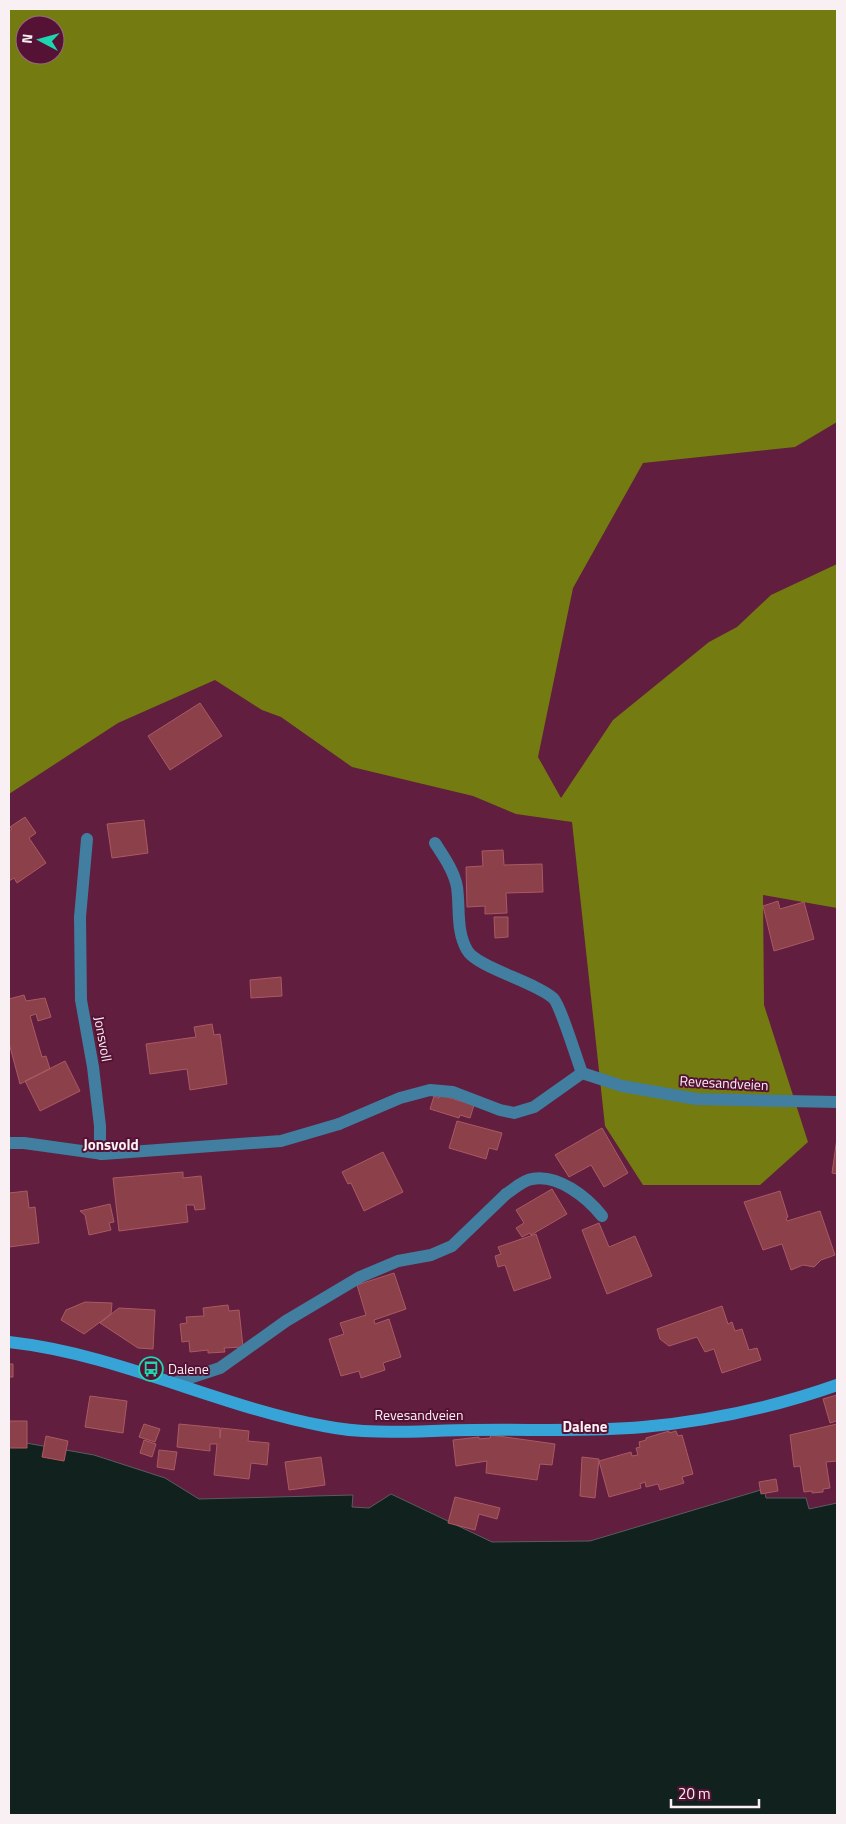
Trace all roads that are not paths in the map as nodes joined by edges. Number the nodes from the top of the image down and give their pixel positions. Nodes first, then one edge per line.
1 (87, 839) dead end
2 (435, 843) dead end
3 (582, 1073) junction
4 (837, 1102) edge
5 (9, 1143) edge
6 (100, 1154) junction
7 (602, 1216) dead end
8 (9, 1342) edge
9 (174, 1383) junction
10 (837, 1385) edge

1 - 6 street, Jonsvoll
2 - 3 street
3 - 4 street, Revesandveien
3 - 6 street
5 - 6 street
7 - 9 street
8 - 9 main road, Revesandveien
9 - 10 main road, Revesandveien

